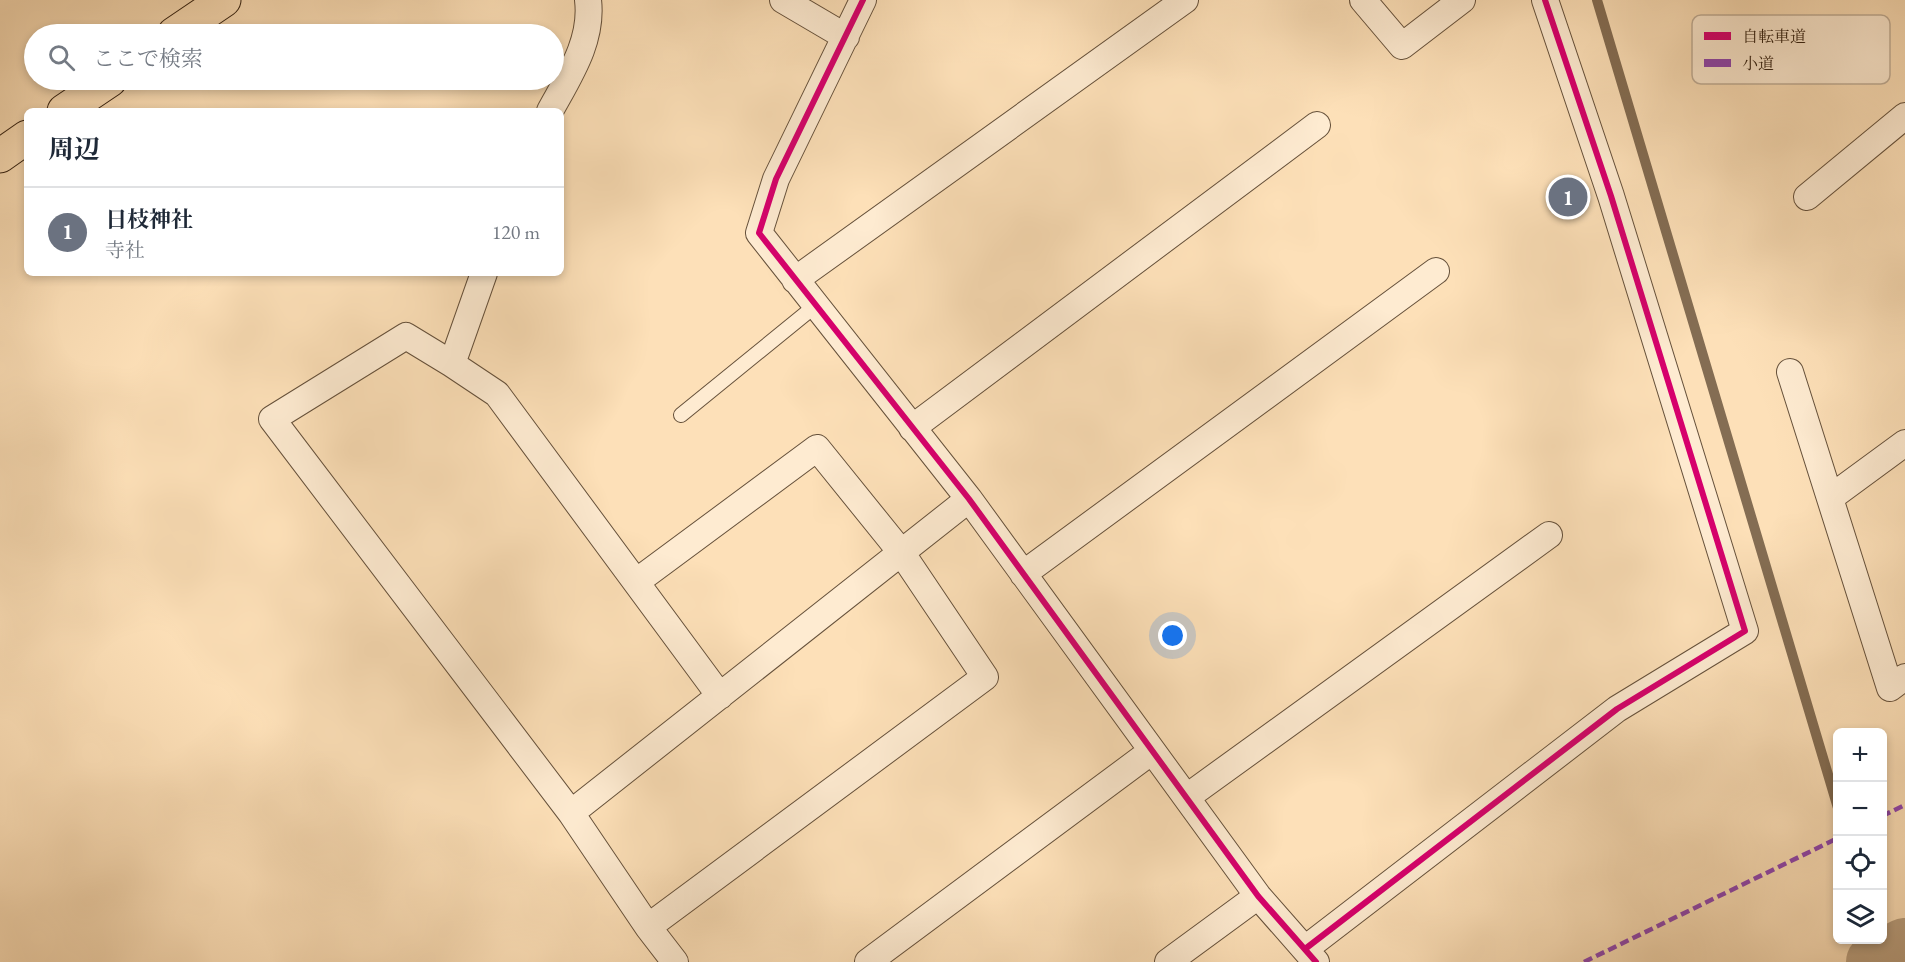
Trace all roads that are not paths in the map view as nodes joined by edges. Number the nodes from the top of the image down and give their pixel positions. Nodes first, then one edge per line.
1 (224, 0) edge
2 (588, 0) edge
3 (783, 0) edge
4 (863, 0) edge
5 (1185, 0) edge
6 (1363, 0) edge
7 (1462, 0) edge
8 (1545, 0) edge
9 (189, 24) edge
10 (846, 37) junction
11 (564, 84) edge
12 (95, 90) edge
13 (561, 90) edge
14 (68, 108) edge
15 (552, 108) edge
16 (1905, 116) edge
17 (1317, 125) dead end
18 (24, 139) edge
19 (0, 156) edge
20 (1807, 196) dead end
21 (1436, 271) dead end
22 (483, 276) edge
23 (795, 280) junction
24 (816, 306) junction
25 (452, 364) junction
26 (1790, 372) dead end
27 (681, 415) dead end
28 (912, 428) junction
29 (1905, 443) edge
30 (1830, 498) junction
31 (969, 499) junction
32 (1549, 535) dead end
33 (902, 552) junction
34 (1023, 574) junction
35 (636, 582) junction
36 (1905, 677) edge
37 (720, 696) junction
38 (1152, 751) junction
39 (1187, 797) junction
40 (571, 813) junction
41 (1258, 896) junction
42 (648, 927) junction
43 (1310, 956) edge
44 (675, 962) edge
45 (868, 962) edge
46 (1168, 962) edge

1 - 9 main road
2 - 11 street
3 - 10 street
4 - 10 street
5 - 23 street
6 - 7 street
8 - 43 street
10 - 23 street
12 - 14 main road
13 - 15 street
16 - 20 street
17 - 28 street
18 - 19 main road
21 - 34 street
22 - 25 street
23 - 24 street
24 - 27 lane
24 - 28 street
25 - 35 street
25 - 40 street
26 - 30 street
28 - 31 street
29 - 30 street
30 - 36 street
31 - 33 street
31 - 34 street
32 - 39 street
33 - 35 street
33 - 37 street
33 - 42 street
34 - 38 street
35 - 37 street
37 - 40 street
38 - 39 street
38 - 45 street
39 - 41 street
40 - 42 street
41 - 43 street
41 - 46 street
42 - 44 street

